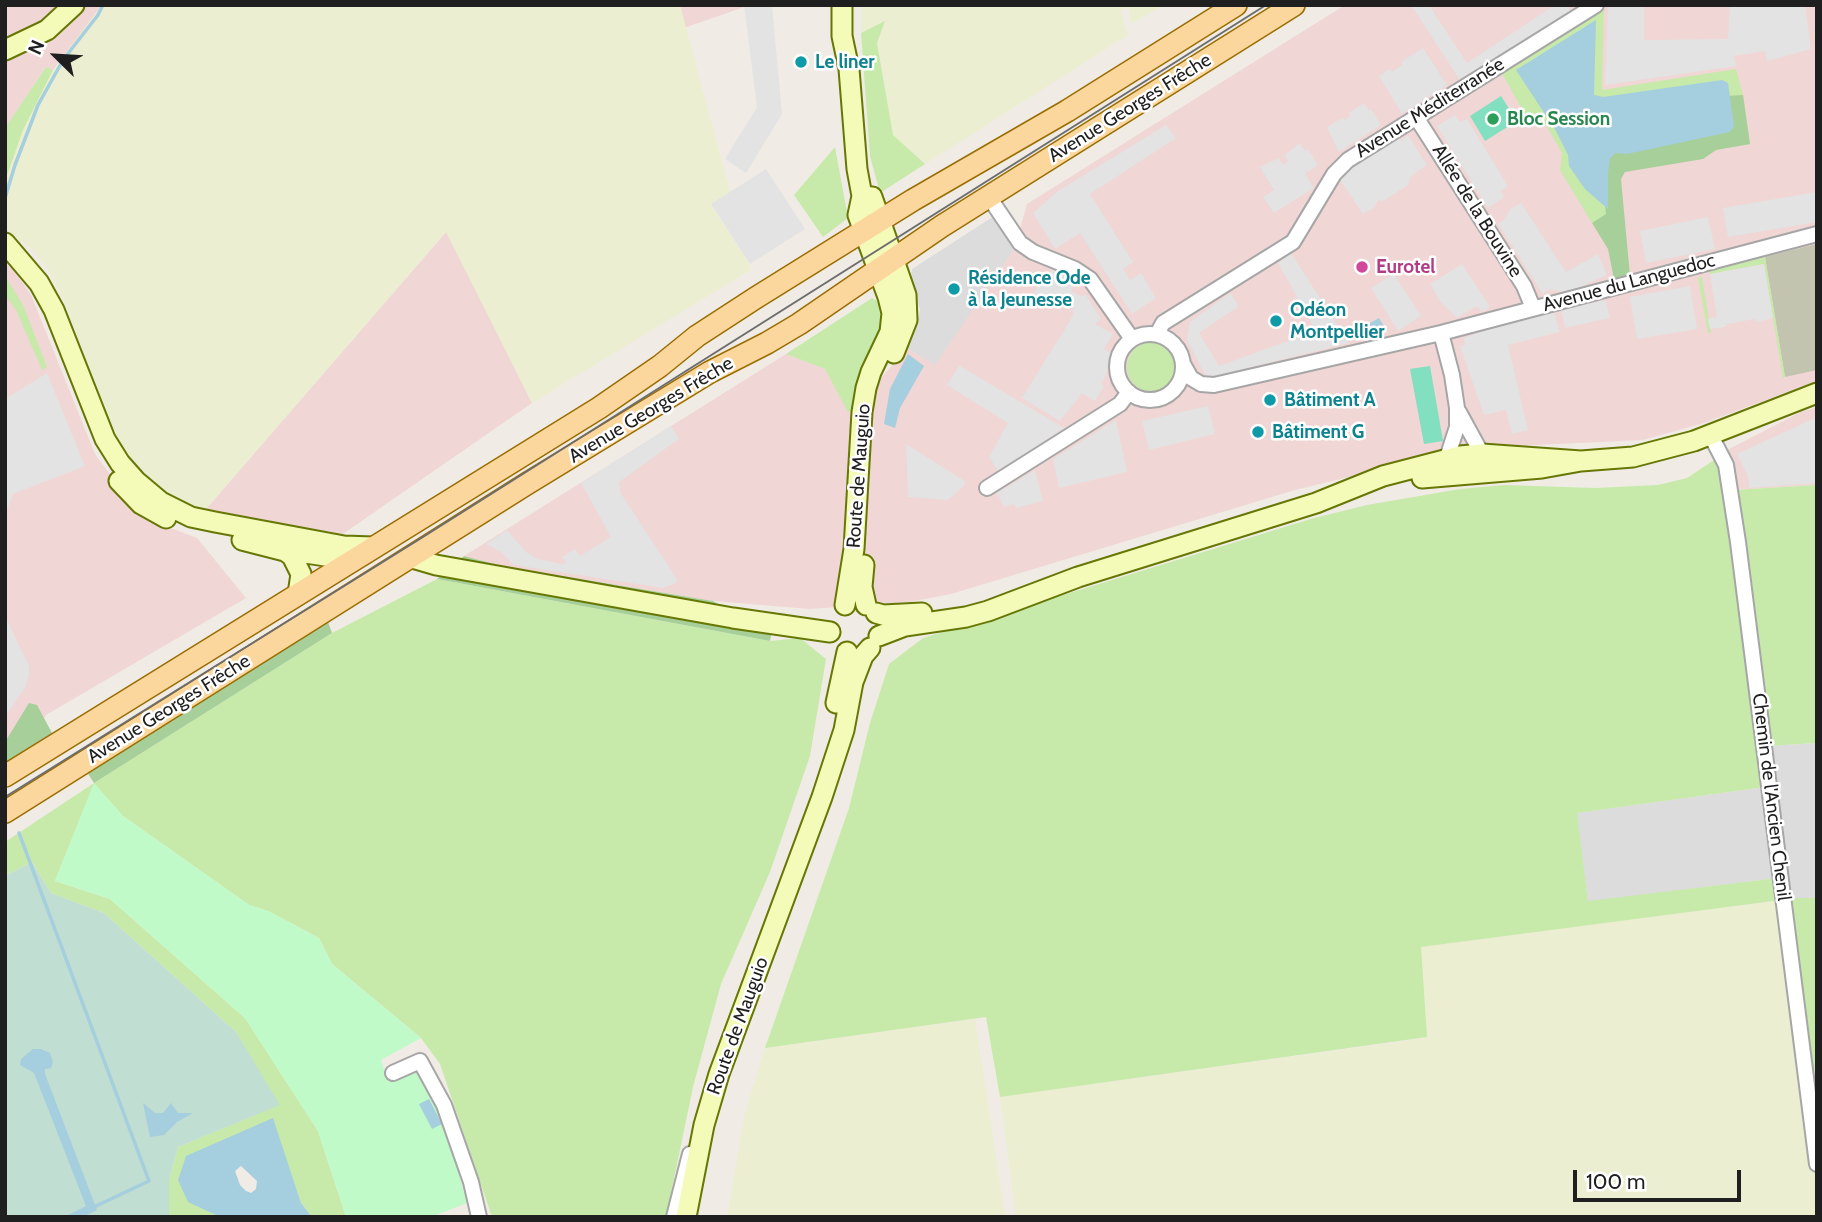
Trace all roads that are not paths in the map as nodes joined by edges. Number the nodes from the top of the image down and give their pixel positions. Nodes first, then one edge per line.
1 (74, 5) edge
2 (842, 5) edge
3 (853, 5) edge
4 (1236, 5) edge
5 (1294, 5) edge
6 (1596, 5) edge
7 (5, 50) edge
8 (849, 69) junction
9 (1416, 117) junction
10 (989, 197) junction
11 (872, 226) junction
12 (1817, 234) edge
13 (5, 243) edge
14 (5, 261) edge
15 (886, 265) junction
16 (1533, 308) junction
17 (1441, 333) junction
18 (1157, 334) junction
19 (1132, 339) junction
20 (1183, 364) junction
21 (1129, 392) junction
22 (1817, 393) edge
23 (1457, 408) junction
24 (1710, 434) junction
25 (1455, 462) junction
26 (1483, 463) junction
27 (1392, 485) junction
28 (987, 488) dead end
29 (1316, 503) junction
30 (373, 547) junction
31 (275, 548) junction
32 (412, 558) junction
33 (352, 560) junction
34 (391, 570) junction
35 (369, 585) junction
36 (298, 594) junction
37 (1020, 597) junction
38 (845, 605) junction
39 (871, 609) junction
40 (830, 632) junction
41 (874, 642) junction
42 (847, 652) junction
43 (5, 776) edge
44 (5, 813) edge
45 (806, 840) junction
46 (393, 1073) dead end
47 (719, 1074) junction
48 (1817, 1164) edge
49 (479, 1217) edge
50 (674, 1217) edge
51 (686, 1217) edge

1 - 7 street
2 - 8 street
3 - 8 street
4 - 11 main road, Avenue Georges Frêche
5 - 10 main road, Avenue Georges Frêche
6 - 9 street, Avenue Méditerranée
8 - 11 street, Route de Mauguio
9 - 16 street, Allée de la Bouvine
9 - 18 street, Avenue Méditerranée
10 - 15 main road, Avenue Georges Frêche
10 - 19 street
11 - 15 street, Route de Mauguio
11 - 30 main road, Avenue Georges Frêche
12 - 16 street, Avenue du Languedoc
13 - 30 street
14 - 31 street
15 - 32 main road, Avenue Georges Frêche
15 - 38 street, Route de Mauguio
15 - 39 street, Route de Mauguio
16 - 17 street, Avenue du Languedoc
17 - 20 street, Avenue du Languedoc
17 - 23 street
18 - 19 street
18 - 20 street
19 - 21 street
20 - 21 street
21 - 28 street
22 - 24 street
23 - 25 street
23 - 26 street
24 - 26 street
24 - 48 street, Chemin de l'Ancien Chenil
25 - 26 street
25 - 27 street
25 - 29 street
26 - 27 street
27 - 29 street
29 - 37 street
30 - 33 main road, Avenue Georges Frêche
30 - 34 main road
31 - 33 street
31 - 36 street
32 - 34 main road, Avenue Georges Frêche
32 - 40 street
33 - 35 main road
33 - 36 main road, Avenue Georges Frêche
34 - 35 main road, Avenue Georges Frêche
35 - 44 main road, Avenue Georges Frêche
36 - 43 main road, Avenue Georges Frêche
37 - 39 street
37 - 41 street
38 - 39 street
38 - 40 street
39 - 41 street
40 - 42 street
41 - 42 street
41 - 45 street, Route de Mauguio
42 - 45 street, Route de Mauguio
45 - 47 street, Route de Mauguio
46 - 49 street
47 - 50 street
47 - 51 street, Route de Mauguio

